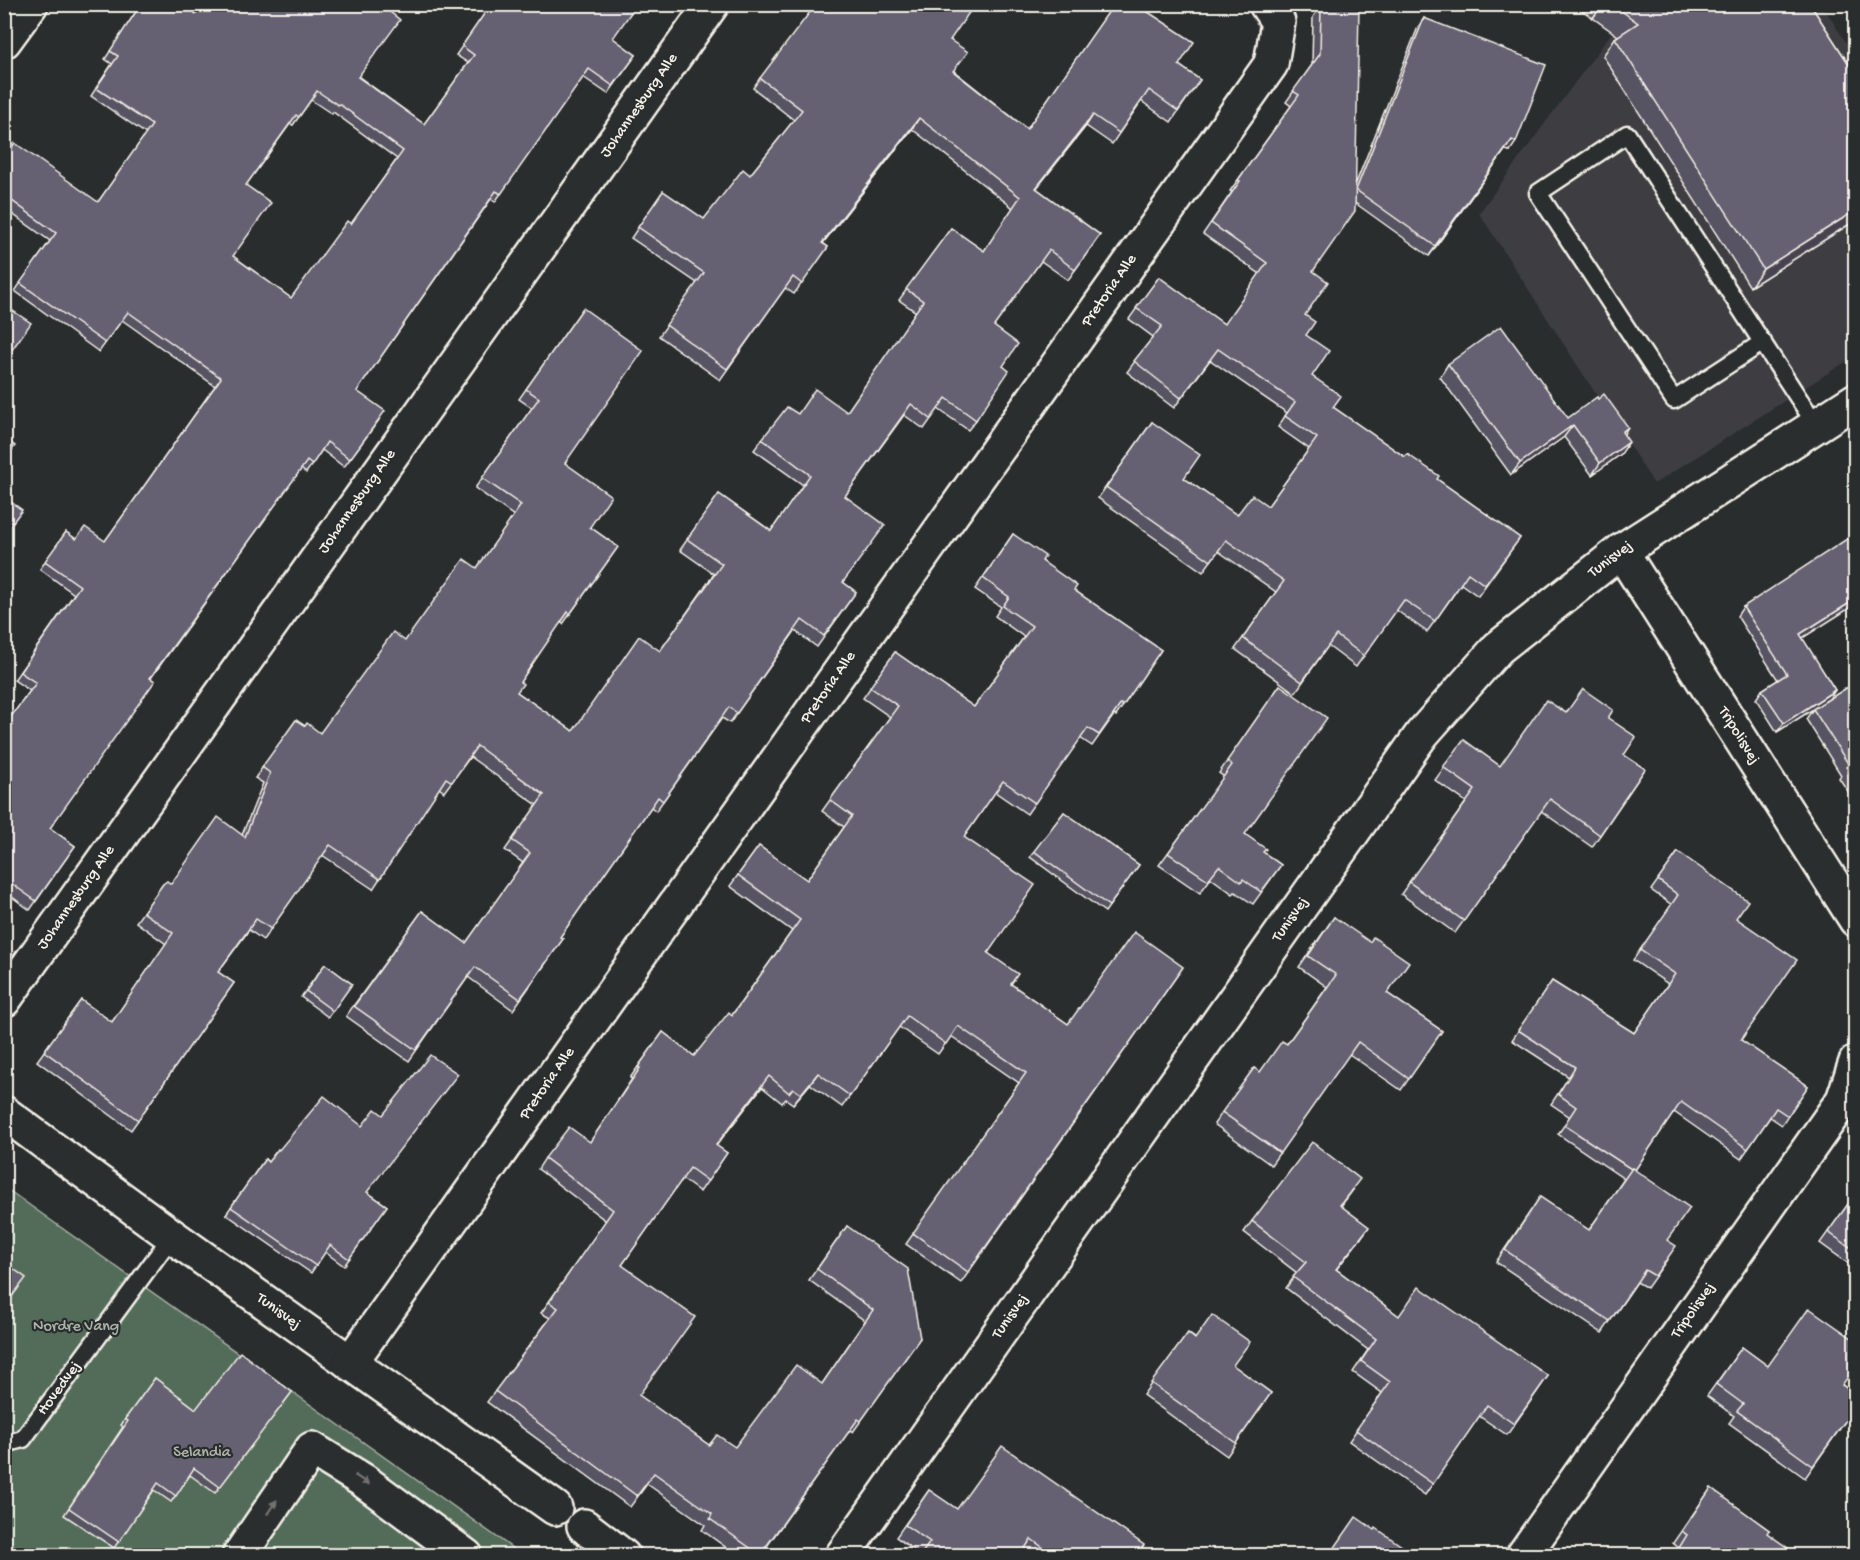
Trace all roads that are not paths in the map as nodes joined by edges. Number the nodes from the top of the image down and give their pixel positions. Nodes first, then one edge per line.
1 (31, 4) edge
2 (712, 4) edge
3 (1266, 4) edge
4 (4, 41) edge
5 (1763, 342) junction
6 (1856, 400) edge
7 (1816, 425) junction
8 (1621, 551) junction
9 (1856, 920) edge
10 (4, 1000) edge
11 (1856, 1062) edge
12 (4, 1113) edge
13 (172, 1236) junction
14 (350, 1363) junction
15 (4, 1444) edge
16 (555, 1508) dead end
17 (584, 1527) dead end
18 (239, 1556) edge
19 (466, 1556) edge
20 (623, 1556) edge
21 (842, 1556) edge
22 (1522, 1556) edge

1 - 4 street
2 - 10 street, Johannesburg Alle
3 - 14 street, Pretoria Alle
5 - 5 lane
5 - 7 lane
6 - 7 street, Tunisvej
7 - 8 street, Tunisvej
8 - 9 street, Tripolisvej
8 - 21 street, Tunisvej
11 - 22 street, Tripolisvej
12 - 13 street, Tunisvej
13 - 14 street, Tunisvej
13 - 15 lane, Hovedvej
14 - 16 street, Tunisvej
17 - 20 street
18 -> 19 street

